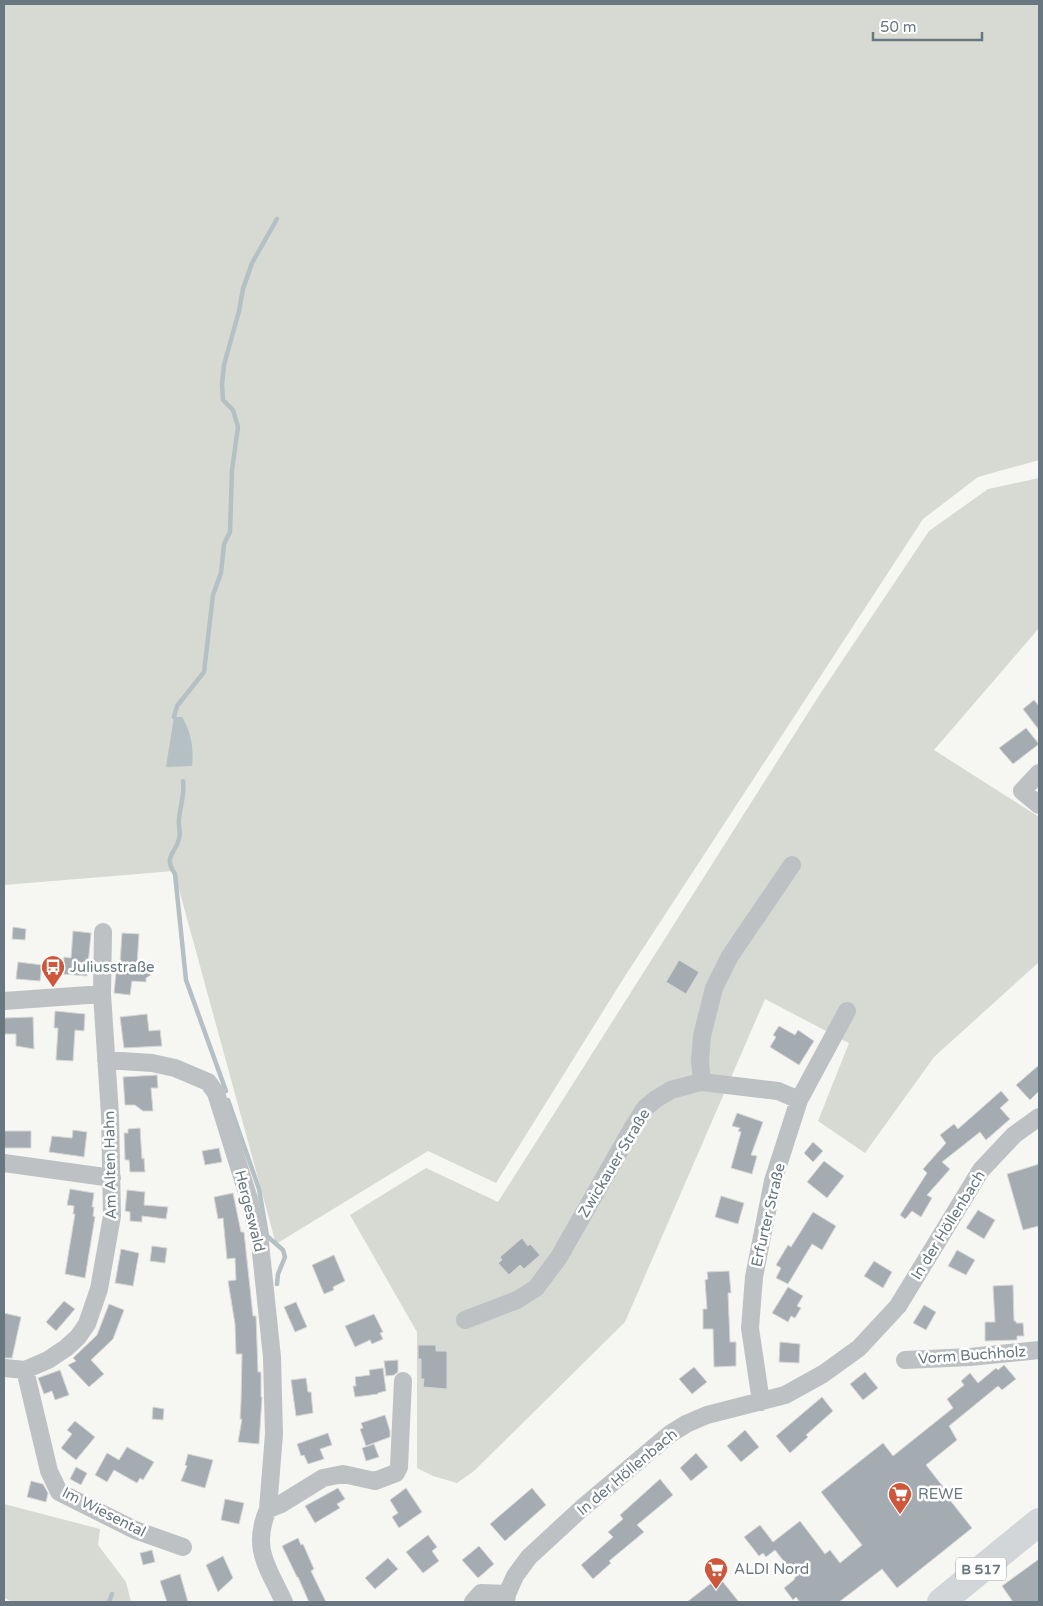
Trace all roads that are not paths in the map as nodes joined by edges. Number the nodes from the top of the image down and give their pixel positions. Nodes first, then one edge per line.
1 (1039, 773) edge
2 (1039, 805) edge
3 (792, 865) dead end
4 (103, 932) dead end
5 (102, 994) junction
6 (4, 1001) edge
7 (847, 1011) dead end
8 (106, 1060) junction
9 (702, 1082) junction
10 (799, 1100) junction
11 (1039, 1117) edge
12 (4, 1163) edge
13 (112, 1178) junction
14 (465, 1320) dead end
15 (1039, 1350) edge
16 (905, 1360) dead end
17 (4, 1368) edge
18 (25, 1370) junction
19 (403, 1381) dead end
20 (761, 1402) junction
21 (268, 1509) junction
22 (1039, 1522) edge
23 (183, 1547) dead end
24 (506, 1598) edge
25 (284, 1602) edge
26 (473, 1602) edge
27 (941, 1602) edge

1 - 2 street
3 - 9 street
4 - 5 street
5 - 6 street
5 - 8 street, Am Alten Hahn
7 - 10 street, Erfurter Straße
8 - 13 street, Am Alten Hahn
8 - 21 street, Hergeswald
9 - 10 street, Zwickauer Straße
9 - 14 street, Zwickauer Straße
10 - 20 street, Erfurter Straße
11 - 20 street, In der Höllenbach
12 - 13 street
13 - 18 street, Am Alten Hahn
15 - 16 street, Vorm Buchholz
17 - 18 street, Am Alten Hahn
18 - 23 street, Im Wiesental
19 - 21 street
20 - 24 street, In der Höllenbach
21 - 25 street, Hergeswald
22 - 27 main road, B 517
24 - 26 street

